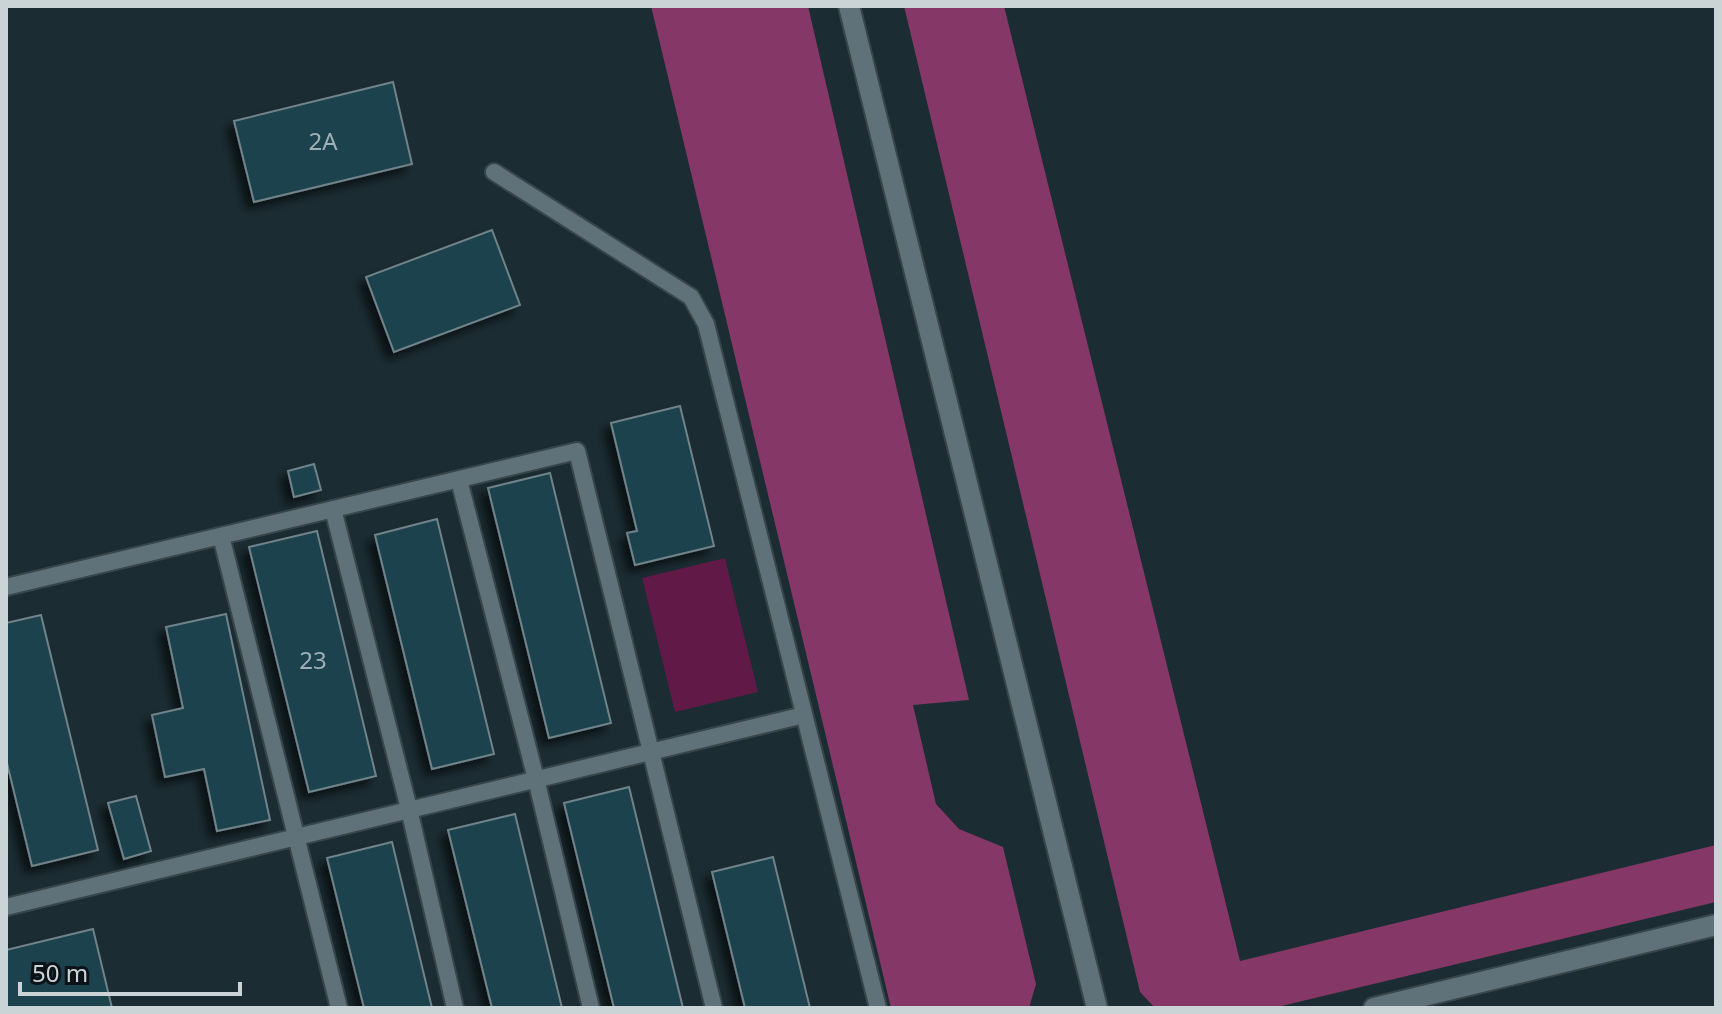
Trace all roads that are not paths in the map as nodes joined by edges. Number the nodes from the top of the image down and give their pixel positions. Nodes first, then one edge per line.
1 (849, 6) edge
2 (494, 172) dead end
3 (459, 480) junction
4 (333, 509) junction
5 (221, 536) junction
6 (6, 587) edge
7 (804, 715) junction
8 (651, 751) junction
9 (536, 779) junction
10 (409, 809) junction
11 (297, 837) junction
12 (6, 907) edge
13 (1716, 925) edge
14 (339, 1008) edge
15 (455, 1008) edge
16 (591, 1008) edge
17 (714, 1008) edge
18 (878, 1008) edge
19 (1097, 1008) edge
20 (1374, 1008) edge

1 - 19 street
2 - 7 lane
3 - 4 lane
3 - 8 lane
3 - 9 lane
4 - 5 lane
4 - 10 lane
5 - 6 lane
5 - 11 lane
7 - 8 lane
7 - 18 lane
8 - 9 lane
8 - 17 lane
9 - 10 lane
9 - 16 lane
10 - 11 lane
10 - 15 lane
11 - 12 lane
11 - 14 lane
13 - 20 street

